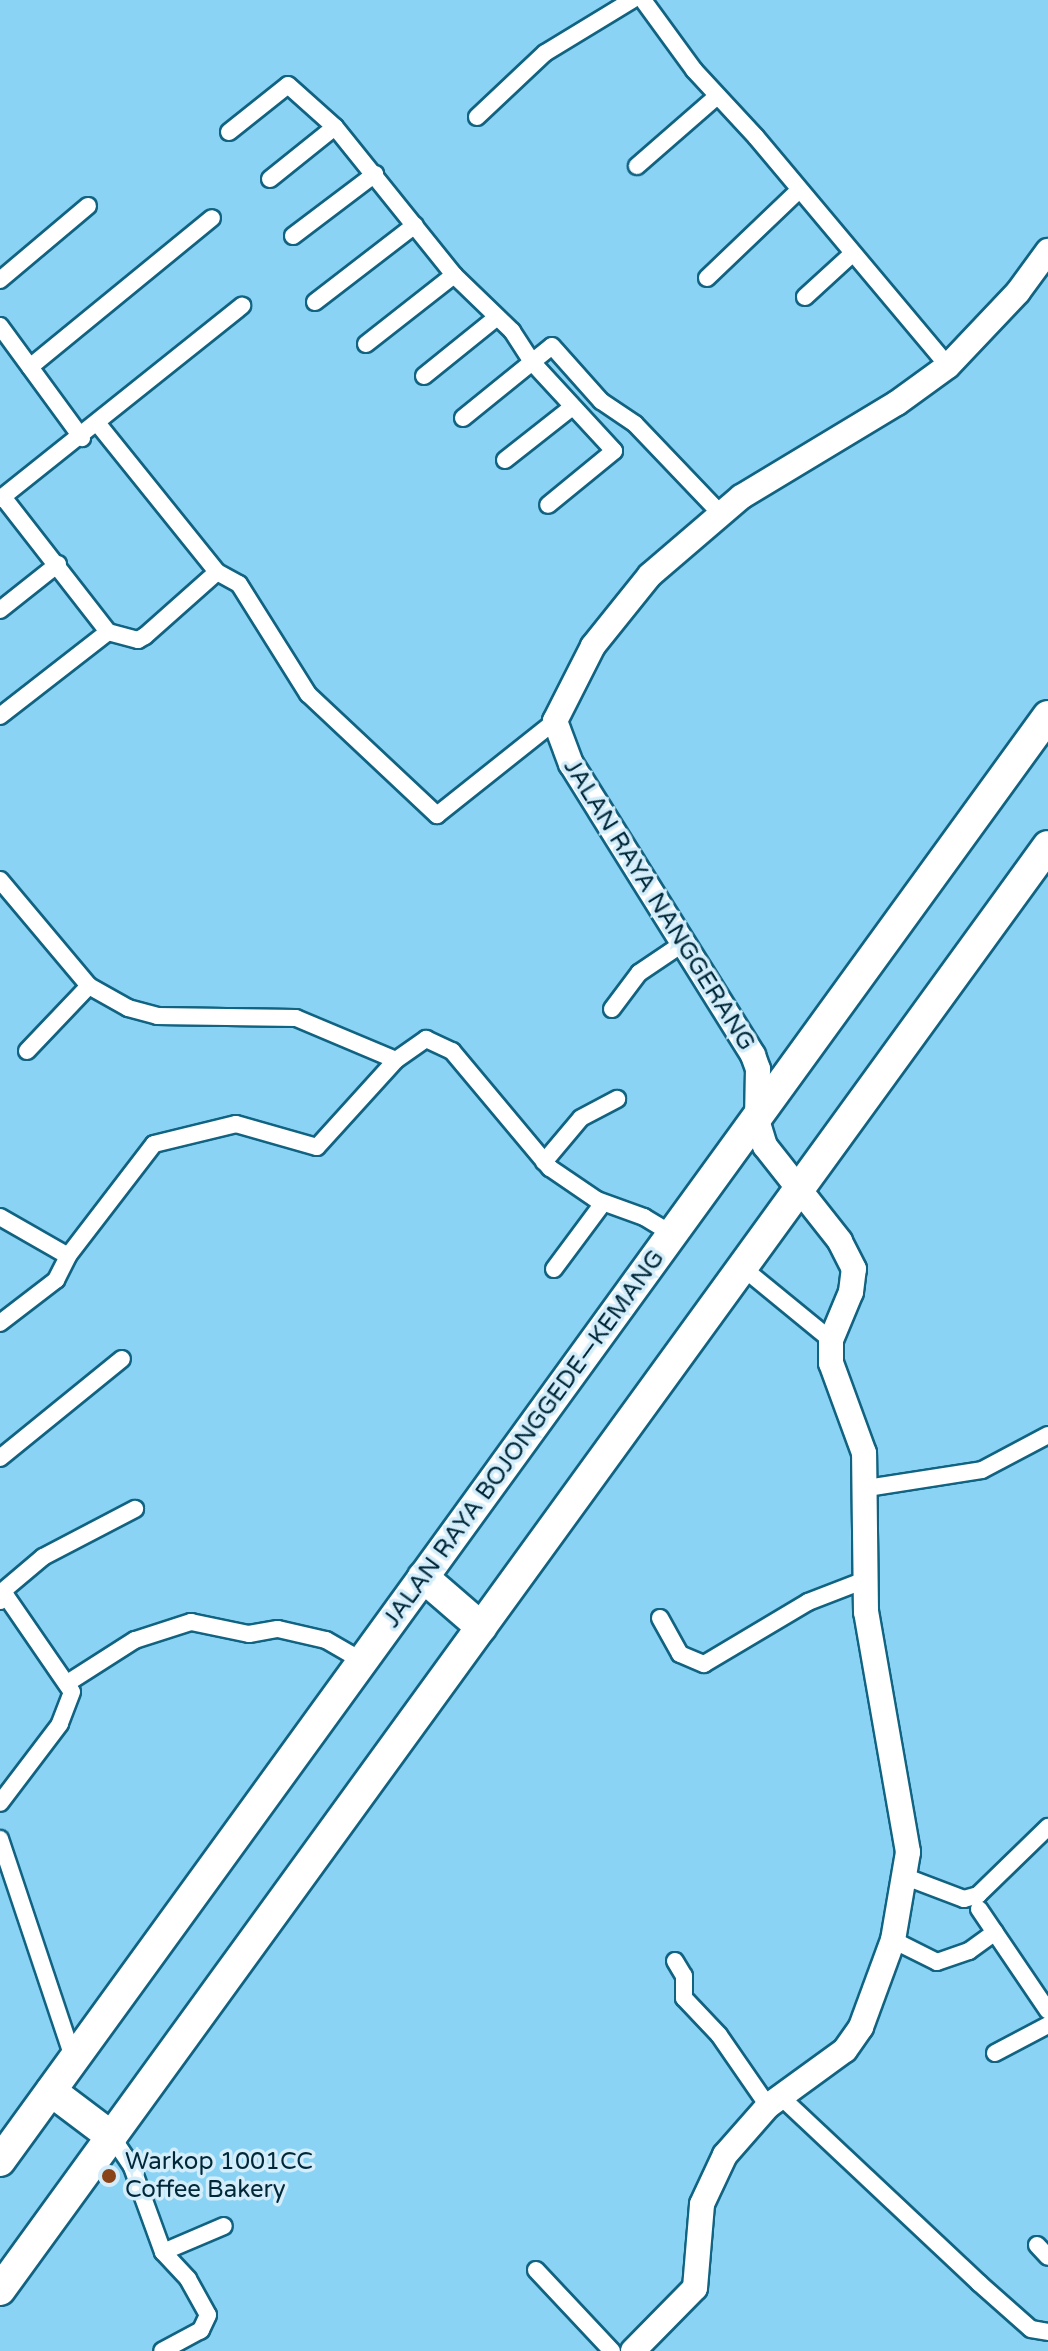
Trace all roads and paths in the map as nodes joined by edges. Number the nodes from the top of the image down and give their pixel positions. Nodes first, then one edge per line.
1 (632, 0) edge
2 (643, 0) edge
3 (716, 97) junction
4 (477, 117) dead end
5 (335, 127) junction
6 (229, 132) dead end
7 (637, 166) dead end
8 (375, 174) junction
9 (270, 179) dead end
10 (799, 190) junction
11 (88, 206) dead end
12 (212, 218) dead end
13 (415, 225) junction
14 (293, 236) dead end
15 (1048, 251) edge
16 (851, 255) junction
17 (454, 275) junction
18 (707, 278) dead end
19 (0, 280) edge
20 (805, 297) dead end
21 (315, 302) dead end
22 (242, 306) dead end
23 (497, 317) junction
24 (0, 326) edge
25 (366, 344) dead end
26 (532, 362) junction
27 (948, 366) junction
28 (30, 367) junction
29 (424, 376) dead end
30 (571, 408) junction
31 (463, 418) dead end
32 (98, 424) junction
33 (82, 438) junction
34 (505, 460) dead end
35 (1, 498) edge
36 (548, 505) dead end
37 (720, 513) junction
38 (58, 564) junction
39 (217, 572) junction
40 (0, 610) edge
41 (108, 632) junction
42 (0, 716) edge
43 (1048, 716) edge
44 (555, 721) junction
45 (1048, 846) edge
46 (0, 880) edge
47 (685, 942) junction
48 (89, 986) junction
49 (612, 1009) dead end
50 (27, 1051) dead end
51 (396, 1060) junction
52 (617, 1099) dead end
53 (757, 1120) junction
54 (544, 1162) junction
55 (800, 1194) junction
56 (603, 1203) junction
57 (0, 1217) edge
58 (674, 1235) junction
59 (68, 1256) junction
60 (743, 1268) junction
61 (554, 1269) dead end
62 (0, 1323) edge
63 (831, 1340) junction
64 (122, 1359) dead end
65 (1048, 1435) edge
66 (0, 1458) edge
67 (867, 1488) junction
68 (135, 1509) dead end
69 (423, 1577) junction
70 (865, 1580) junction
71 (3, 1592) edge
72 (660, 1618) dead end
73 (481, 1627) junction
74 (360, 1660) junction
75 (69, 1682) junction
76 (0, 1803) edge
77 (1048, 1827) edge
78 (0, 1839) edge
79 (906, 1877) junction
80 (979, 1909) dead end
81 (995, 1932) junction
82 (893, 1940) junction
83 (675, 1961) dead end
84 (1048, 2011) edge
85 (1048, 2025) edge
86 (995, 2053) dead end
87 (73, 2057) junction
88 (51, 2091) junction
89 (774, 2101) junction
90 (112, 2137) junction
91 (0, 2161) edge
92 (224, 2226) dead end
93 (163, 2252) junction
94 (536, 2270) dead end
95 (0, 2290) edge
96 (1048, 2332) edge
97 (162, 2351) edge
98 (612, 2351) edge
99 (633, 2351) edge

1 - 4 street
2 - 3 street
3 - 7 street
3 - 10 street
5 - 6 street
5 - 8 street
5 - 9 street
8 - 13 street
8 - 14 street
10 - 16 street
10 - 18 street
11 - 19 street
12 - 28 street
13 - 17 street
13 - 21 street
15 - 27 street
16 - 20 street
16 - 27 street
17 - 23 street
17 - 25 street
22 - 32 street
23 - 26 street
23 - 29 street
24 - 28 street
26 - 30 street
26 - 31 street
26 - 37 street
27 - 37 street
28 - 33 street
30 - 34 street
30 - 36 street
32 - 33 street
32 - 39 street
33 - 35 street
35 - 38 street
37 - 44 street
38 - 40 street
38 - 41 street
39 - 41 street
39 - 44 street
41 - 42 street
43 - 53 highway, JALAN RAYA BOJONGGEDE—KEMANG
44 - 47 street, JALAN RAYA NANGGERANG
45 - 55 highway
46 - 48 street
47 - 49 street
47 - 53 street, JALAN RAYA NANGGERANG
48 - 50 street
48 - 51 street
51 - 54 street
51 - 59 street
52 - 54 street
53 - 55 street, JALAN RAYA NANGGERANG
53 - 58 highway, JALAN RAYA BOJONGGEDE—KEMANG
54 - 56 street
55 - 60 highway
55 - 63 street, JALAN RAYA NANGGERANG
56 - 58 street
56 - 61 street
57 - 59 street
58 - 69 highway, JALAN RAYA BOJONGGEDE—KEMANG
59 - 62 street
60 - 63 street
60 - 73 highway
63 - 67 street
64 - 66 street
65 - 67 street
67 - 70 street
68 - 71 street
69 - 73 highway
69 - 74 highway, JALAN RAYA BOJONGGEDE—KEMANG
70 - 72 street
70 - 79 street
71 - 75 street
73 - 90 highway
74 - 75 street
74 - 87 highway, JALAN RAYA BOJONGGEDE—KEMANG
75 - 76 street
77 - 79 street
78 - 87 street
79 - 82 street
80 - 81 street
81 - 82 street
81 - 84 street
82 - 89 street
83 - 89 street
85 - 86 street
87 - 88 highway, JALAN RAYA BOJONGGEDE—KEMANG
88 - 90 highway
88 - 91 highway, JALAN RAYA BOJONGGEDE—KEMANG
89 - 96 street
89 - 99 street
90 - 93 street
90 - 95 highway
92 - 93 street
93 - 97 street
94 - 98 street

